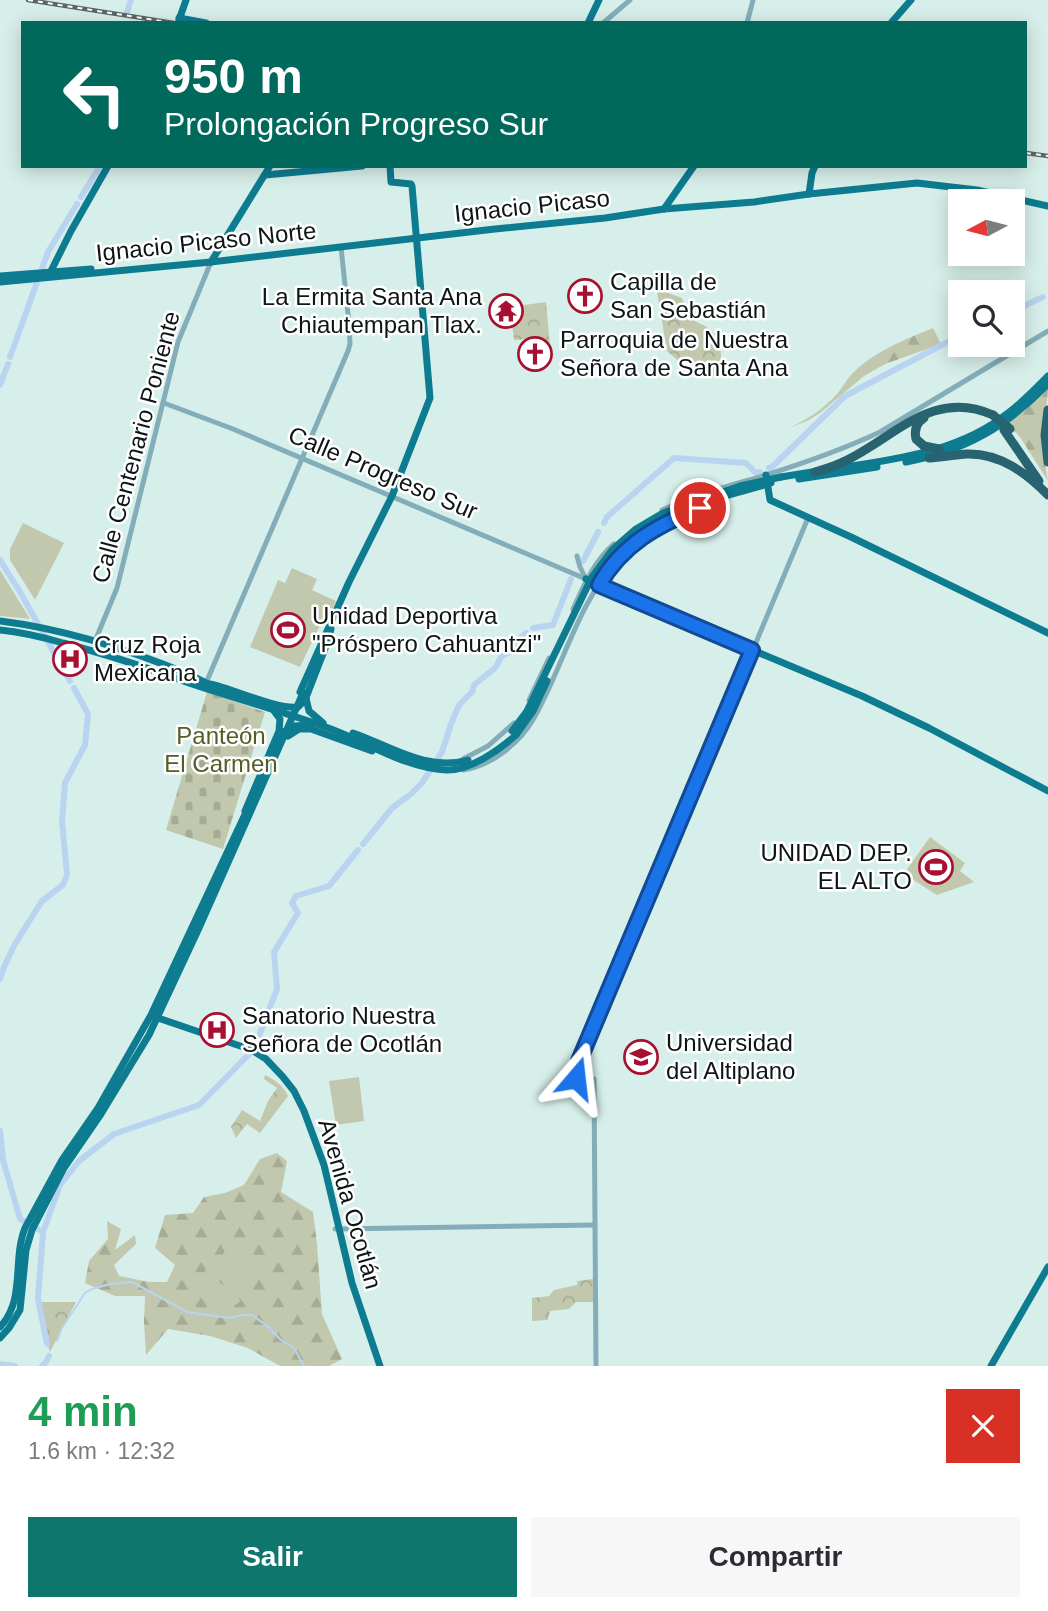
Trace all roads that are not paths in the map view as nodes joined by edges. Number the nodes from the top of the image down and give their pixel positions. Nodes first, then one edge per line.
1 (186, 0) edge
2 (599, 0) edge
3 (630, 0) edge
4 (753, 0) edge
5 (911, 0) edge
6 (193, 21) edge
7 (589, 21) edge
8 (605, 21) edge
9 (748, 21) edge
10 (893, 21) edge
11 (107, 168) edge
12 (269, 168) edge
13 (340, 168) edge
14 (390, 168) edge
15 (693, 168) edge
16 (814, 170) edge
17 (265, 175) junction
18 (808, 194) junction
19 (1048, 205) edge
20 (664, 209) junction
21 (417, 239) junction
22 (341, 247) junction
23 (213, 260) junction
24 (0, 276) edge
25 (42, 276) junction
26 (0, 282) edge
27 (1048, 331) edge
28 (1048, 376) edge
29 (1048, 384) edge
30 (164, 403) junction
31 (1048, 410) edge
32 (991, 417) junction
33 (1007, 430) junction
34 (939, 449) junction
35 (929, 458) junction
36 (302, 459) junction
37 (1048, 461) edge
38 (815, 472) junction
39 (766, 478) junction
40 (781, 479) junction
41 (1048, 484) edge
42 (738, 492) junction
43 (1048, 494) edge
44 (393, 496) junction
45 (808, 518) junction
46 (634, 527) junction
47 (643, 537) junction
48 (620, 538) junction
49 (625, 551) junction
50 (577, 556) dead end
51 (592, 569) junction
52 (354, 576) junction
53 (597, 581) junction
54 (588, 582) junction
55 (592, 596) junction
56 (574, 606) junction
57 (585, 611) junction
58 (0, 621) edge
59 (0, 630) edge
60 (1048, 633) edge
61 (94, 641) junction
62 (124, 650) junction
63 (752, 650) junction
64 (142, 657) junction
65 (120, 659) junction
66 (139, 666) junction
67 (168, 675) junction
68 (207, 681) junction
69 (296, 705) junction
70 (274, 710) junction
71 (323, 723) junction
72 (292, 727) junction
73 (514, 733) junction
74 (283, 736) junction
75 (369, 745) junction
76 (398, 755) junction
77 (447, 767) junction
78 (1048, 791) edge
79 (189, 942) junction
80 (163, 1006) junction
81 (153, 1018) junction
82 (165, 1023) junction
83 (149, 1035) junction
84 (105, 1094) junction
85 (105, 1108) junction
86 (49, 1189) junction
87 (595, 1225) junction
88 (337, 1229) junction
89 (27, 1234) junction
90 (1048, 1267) edge
91 (0, 1327) edge
92 (0, 1338) edge
93 (378, 1366) edge
94 (596, 1366) edge
95 (991, 1366) edge

1 - 6 main road
2 - 7 main road
3 - 8 street
4 - 9 street
5 - 10 main road
11 - 25 main road
12 - 17 main road
13 - 17 main road
14 - 21 main road
15 - 20 main road
16 - 18 main road
17 - 23 main road
18 - 19 main road, Ignacio Picaso
18 - 20 main road, Ignacio Picaso
20 - 21 main road, Ignacio Picaso
21 - 22 main road, Ignacio Picaso Norte
21 - 44 main road
22 - 23 main road, Ignacio Picaso Norte
22 - 36 street
23 - 25 main road, Ignacio Picaso Norte
23 - 30 street, Calle Centenario Poniente
24 - 25 main road, Ignacio Picaso Norte
25 - 26 main road, Ignacio Picaso Norte
27 - 39 street
28 - 34 main road
29 - 35 main road
30 - 36 street, Calle Progreso Sur
30 - 61 street, Calle Centenario Poniente
31 - 37 highway
32 - 33 highway, bridge
32 - 34 highway
32 - 38 highway
33 - 41 highway
33 - 43 highway
34 - 38 main road
35 - 40 main road
35 - 43 highway
36 - 44 street, Calle Progreso Sur
36 - 68 street
38 - 40 main road
39 - 45 main road
39 - 46 street
40 - 42 main road, bridge
40 - 73 main road, bridge
42 - 47 street
42 - 73 main road, bridge
44 - 52 main road
44 - 54 street, Calle Progreso Sur
45 - 60 main road
45 - 63 street
46 - 47 street
46 - 48 street
47 - 49 street
48 - 49 street
48 - 51 street
49 - 53 street
50 - 54 street
51 - 53 street
51 - 54 street
52 - 69 main road
52 - 69 main road
53 - 54 main road
53 - 55 street
53 - 63 main road
54 - 55 street
54 - 56 street
55 - 57 street
56 - 57 street
56 - 77 street
57 - 77 street
58 - 61 main road
59 - 65 main road
61 - 62 main road
62 - 64 main road
62 - 65 main road
63 - 78 main road
63 - 87 street
64 - 66 main road
64 - 68 main road
65 - 66 main road
66 - 67 main road
67 - 68 main road
67 - 70 main road
68 - 69 main road
69 - 70 main road
69 - 71 main road
69 - 71 main road
69 - 72 main road
69 - 74 main road, bridge
69 - 75 main road
70 - 74 main road
71 - 76 main road
72 - 74 main road
72 - 75 main road
73 - 77 main road
74 - 76 main road
74 - 79 main road
75 - 76 main road
76 - 77 main road
79 - 80 main road
79 - 81 main road
80 - 81 main road
80 - 82 main road
81 - 82 main road, Avenida Ocotlán
81 - 83 main road
81 - 84 main road
82 - 83 main road
82 - 88 main road, Avenida Ocotlán
83 - 85 main road
84 - 85 main road
84 - 86 main road
85 - 86 main road
86 - 89 main road
87 - 88 street
87 - 94 street
88 - 93 main road, Avenida Ocotlán
89 - 91 main road
89 - 92 main road
90 - 95 main road

